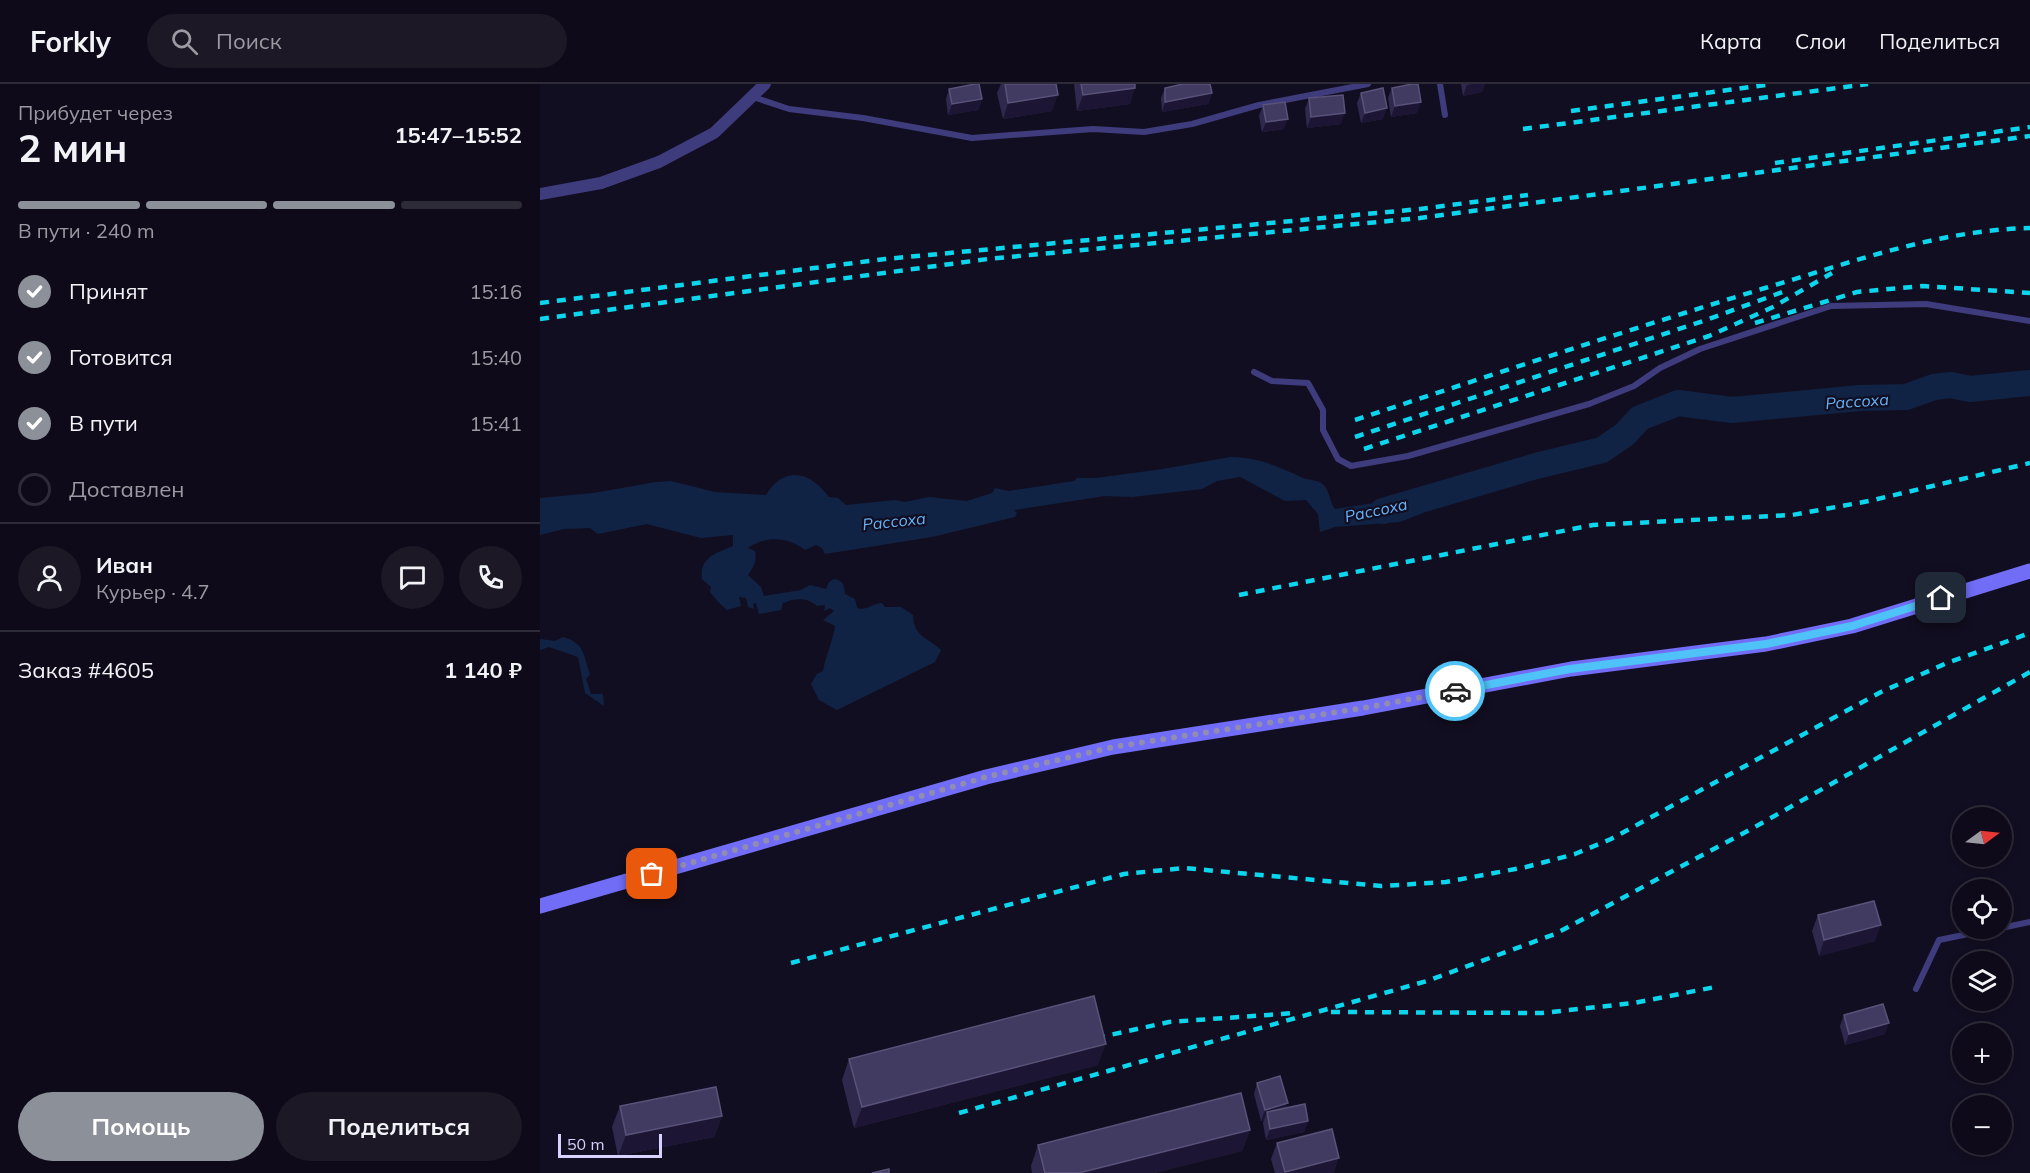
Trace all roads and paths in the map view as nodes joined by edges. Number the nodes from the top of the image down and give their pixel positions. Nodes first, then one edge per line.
1 (765, 84) edge
2 (1368, 84) edge
3 (1440, 84) edge
4 (752, 96) junction
5 (1445, 115) dead end
6 (540, 194) edge
7 (2030, 321) edge
8 (1254, 372) dead end
9 (2030, 571) edge
10 (540, 906) edge
11 (2030, 922) edge
12 (2012, 925) edge
13 (1952, 937) edge
14 (1916, 989) dead end

1 - 4 street
2 - 4 lane
3 - 5 lane
4 - 6 street
7 - 8 lane
9 - 10 street
11 - 12 lane
13 - 14 lane

